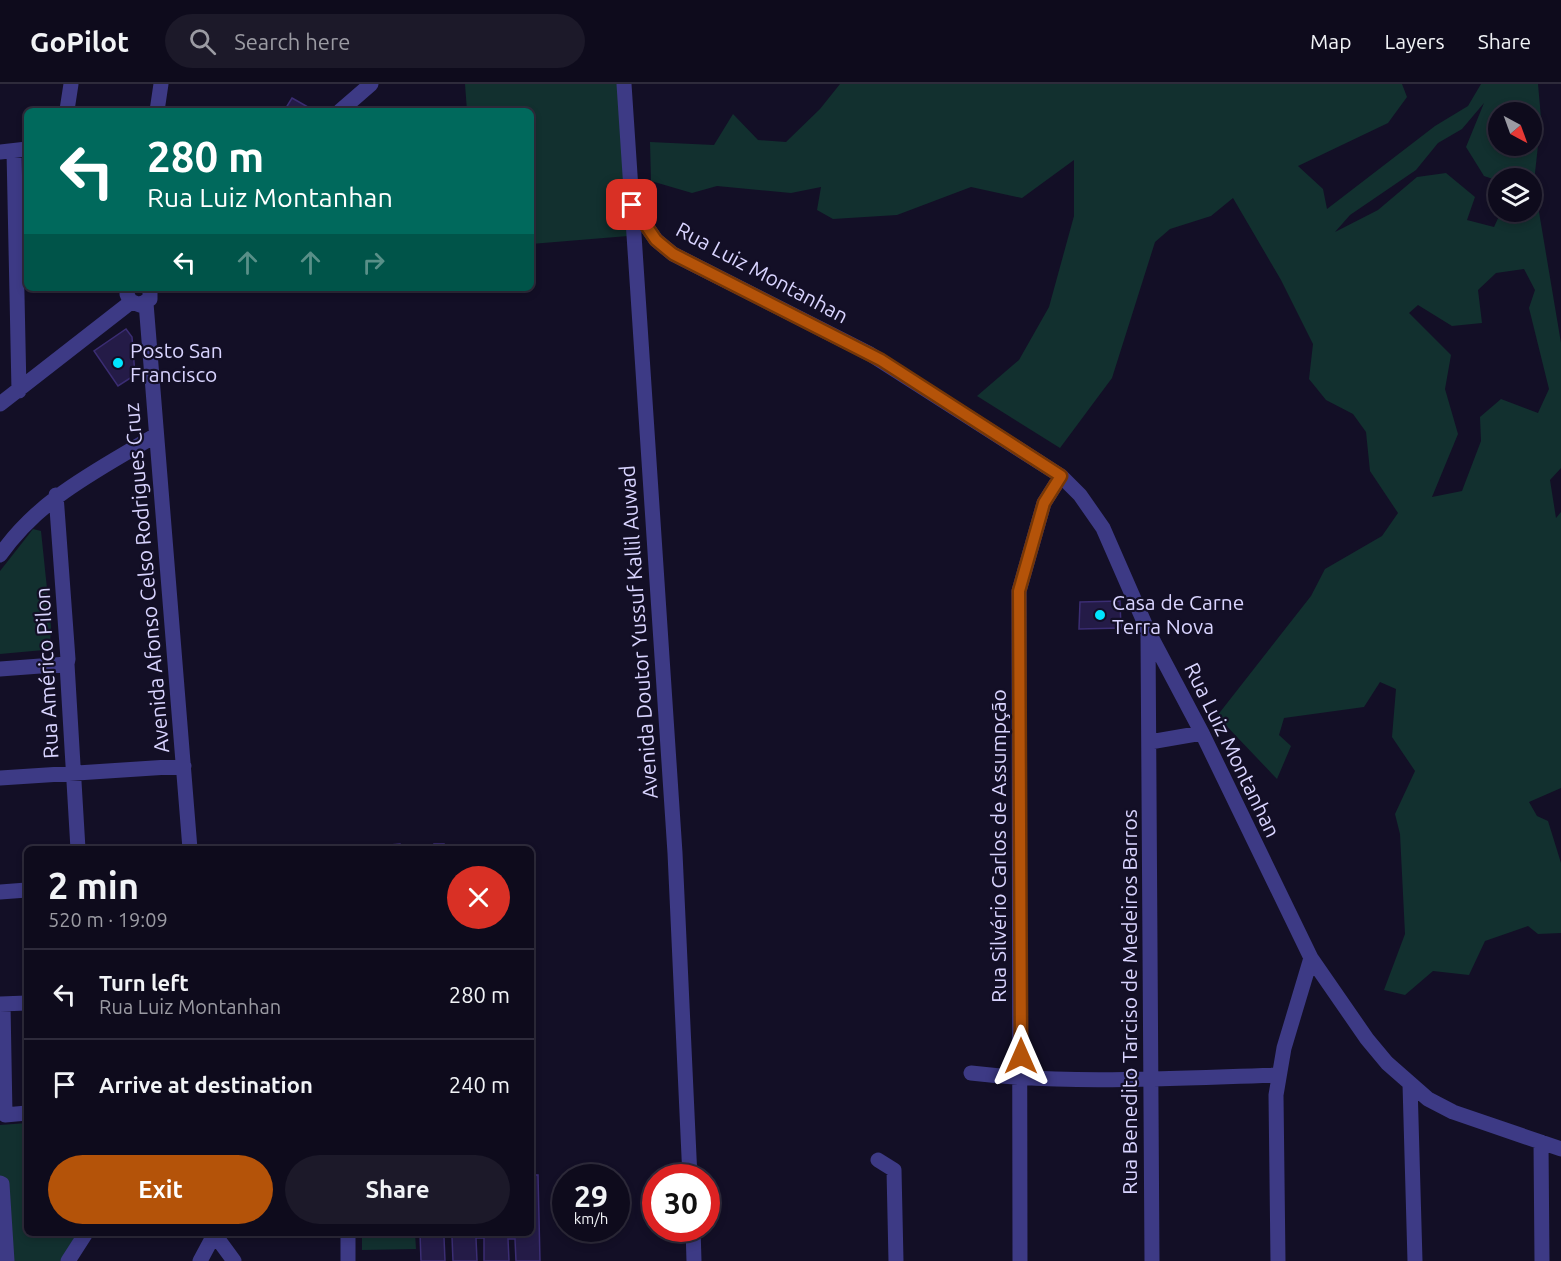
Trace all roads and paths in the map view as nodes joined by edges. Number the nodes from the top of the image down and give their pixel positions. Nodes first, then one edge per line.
1 (71, 84) edge
2 (160, 84) edge
3 (371, 84) edge
4 (624, 84) edge
5 (67, 108) edge
6 (157, 108) edge
7 (343, 108) edge
8 (14, 150) edge
9 (632, 205) junction
10 (150, 291) edge
11 (135, 298) edge
12 (19, 391) junction
13 (0, 404) edge
14 (156, 435) junction
15 (1061, 476) junction
16 (56, 495) junction
17 (0, 555) edge
18 (1148, 631) junction
19 (66, 664) junction
20 (0, 669) edge
21 (1202, 733) junction
22 (1150, 742) junction
23 (184, 766) junction
24 (73, 773) junction
25 (0, 778) edge
26 (78, 846) edge
27 (190, 846) edge
28 (24, 890) edge
29 (0, 892) edge
30 (1311, 958) junction
31 (2, 1004) edge
32 (24, 1004) edge
33 (971, 1073) dead end
34 (1279, 1075) junction
35 (1150, 1078) junction
36 (1021, 1079) junction
37 (1410, 1084) junction
38 (24, 1113) edge
39 (1541, 1142) junction
40 (1561, 1149) edge
41 (878, 1160) dead end
42 (689, 1164) edge
43 (1, 1184) edge
44 (84, 1236) edge
45 (214, 1236) edge
46 (216, 1236) edge
47 (348, 1236) edge
48 (693, 1242) edge
49 (7, 1261) edge
50 (69, 1261) edge
51 (200, 1261) edge
52 (234, 1261) edge
53 (348, 1261) edge
54 (694, 1261) edge
55 (896, 1261) edge
56 (1020, 1261) edge
57 (1152, 1261) edge
58 (1278, 1261) edge
59 (1415, 1261) edge
60 (1542, 1261) edge

1 - 5 street
2 - 6 street
3 - 7 street
4 - 9 street, Avenida Doutor Yussuf Kallil Auwad
8 - 12 street
9 - 15 street, Rua Luiz Montanhan
9 - 42 street, Avenida Doutor Yussuf Kallil Auwad
10 - 11 street, Avenida Afonso Celso Rodrigues Cruz
11 - 12 street
11 - 14 street, Avenida Afonso Celso Rodrigues Cruz
12 - 13 street
14 - 16 street
14 - 23 street, Avenida Afonso Celso Rodrigues Cruz
15 - 18 street, Rua Luiz Montanhan
15 - 36 street, Rua Silvério Carlos de Assumpção
16 - 17 street
16 - 19 street, Rua Américo Pilon
18 - 21 street, Rua Luiz Montanhan
18 - 22 street, Rua Benedito Tarciso de Medeiros Barros
19 - 20 street
19 - 24 street, Rua Américo Pilon
21 - 22 street
21 - 30 street, Rua Luiz Montanhan
22 - 35 street, Rua Benedito Tarciso de Medeiros Barros
23 - 24 street
23 - 27 street, Avenida Afonso Celso Rodrigues Cruz
24 - 25 street
24 - 26 street, Rua Américo Pilon
28 - 29 street
30 - 34 street
30 - 37 street, Rua Luiz Montanhan
31 - 32 street
31 - 38 street
33 - 36 street
34 - 35 street
34 - 58 street
35 - 36 street
35 - 57 street, Rua Benedito Tarciso de Medeiros Barros
36 - 56 street, Rua Silvério Carlos de Assumpção
37 - 39 street, Rua Luiz Montanhan
37 - 59 street
39 - 40 street, Rua Luiz Montanhan
39 - 60 street
41 - 55 street
43 - 49 street
44 - 50 street
45 - 51 street
46 - 52 street
47 - 53 street
48 - 54 street

